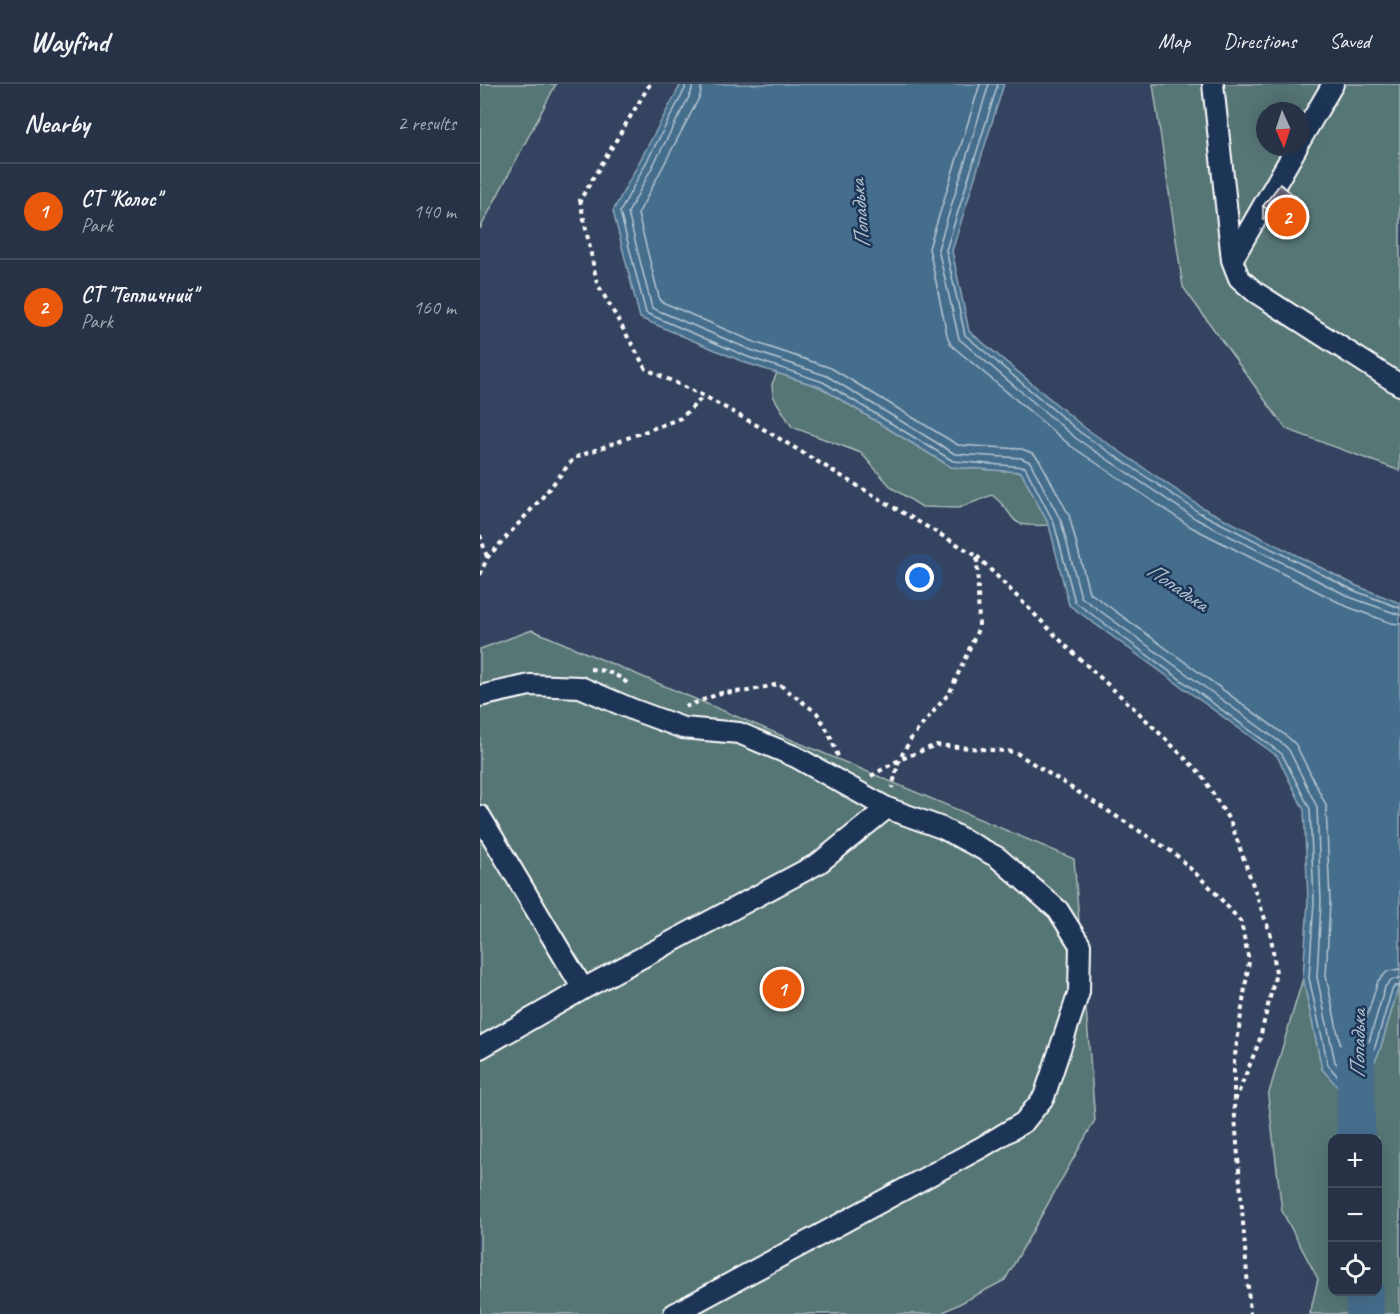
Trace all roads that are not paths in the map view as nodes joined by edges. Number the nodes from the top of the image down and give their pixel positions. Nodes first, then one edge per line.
1 (1213, 84) edge
2 (1333, 84) edge
3 (1310, 124) edge
4 (1292, 156) edge
5 (1232, 260) junction
6 (1400, 385) edge
7 (480, 696) edge
8 (887, 808) junction
9 (480, 816) edge
10 (583, 989) junction
11 (480, 1048) edge
12 (674, 1314) edge

1 - 5 street
2 - 3 street
4 - 5 street
5 - 6 street
7 - 8 street
8 - 10 street
8 - 12 street
9 - 10 street
10 - 11 street

